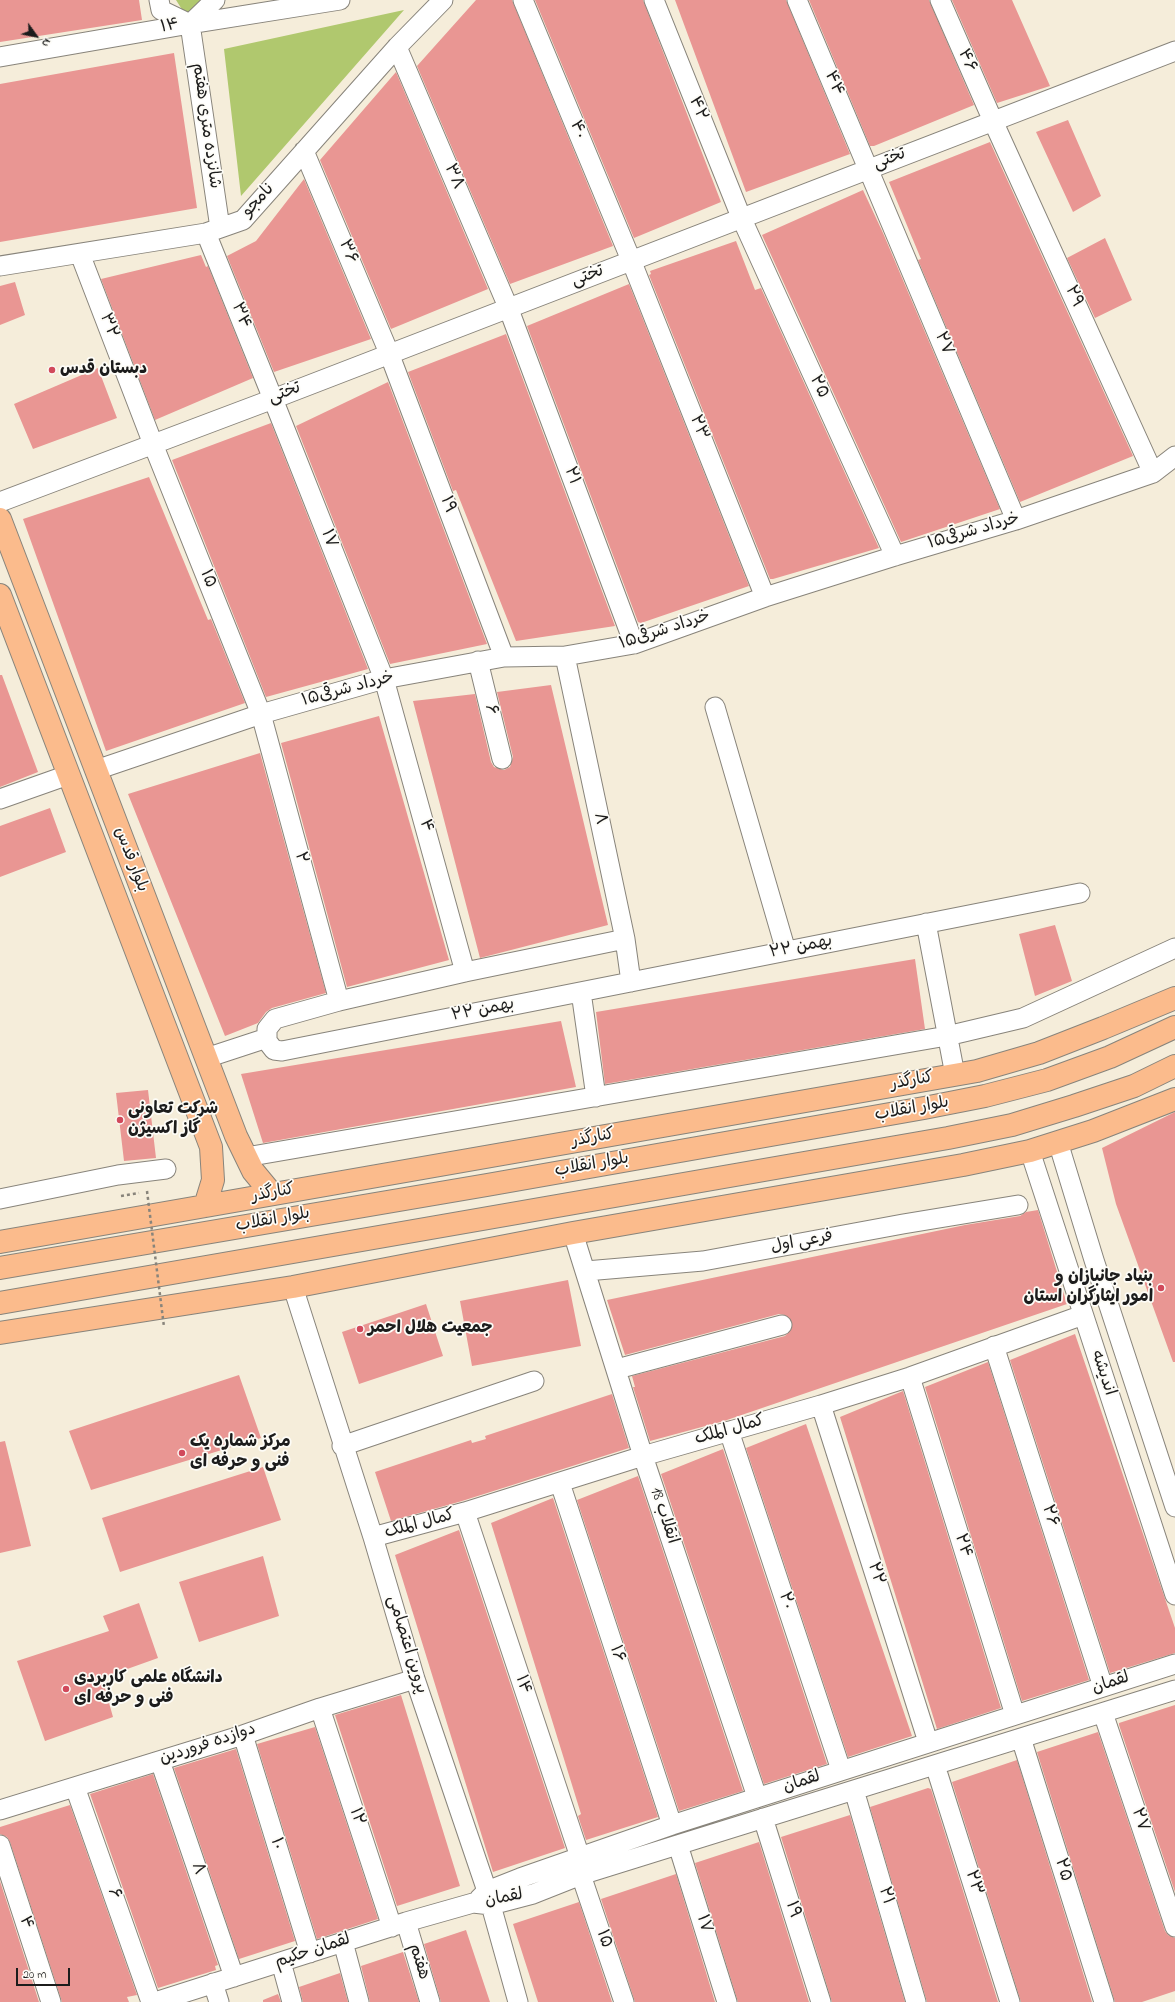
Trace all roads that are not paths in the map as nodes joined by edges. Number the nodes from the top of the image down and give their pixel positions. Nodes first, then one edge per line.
1 (159, 0) edge
2 (214, 0) edge
3 (340, 0) edge
4 (443, 0) edge
5 (523, 0) edge
6 (654, 0) edge
7 (797, 0) edge
8 (940, 0) edge
9 (190, 24) junction
10 (397, 48) junction
11 (1175, 51) edge
12 (0, 57) edge
13 (993, 121) junction
14 (304, 151) junction
15 (869, 168) junction
16 (740, 217) junction
17 (213, 230) junction
18 (80, 254) junction
19 (632, 260) junction
20 (0, 266) edge
21 (508, 307) junction
22 (390, 353) junction
23 (273, 399) junction
24 (152, 444) junction
25 (1175, 456) edge
26 (1153, 474) junction
27 (0, 502) edge
28 (0, 519) edge
29 (1016, 520) junction
30 (895, 556) junction
31 (0, 595) edge
32 (765, 597) junction
33 (634, 644) junction
34 (565, 656) junction
35 (504, 657) junction
36 (478, 661) junction
37 (384, 679) junction
38 (715, 707) dead end
39 (262, 714) junction
40 (502, 759) dead end
41 (96, 770) junction
42 (68, 775) junction
43 (0, 799) edge
44 (1080, 893) dead end
45 (926, 923) junction
46 (625, 939) junction
47 (1175, 948) edge
48 (786, 951) junction
49 (466, 972) junction
50 (631, 982) junction
51 (581, 992) junction
52 (1175, 998) edge
53 (339, 1001) junction
54 (1175, 1027) edge
55 (947, 1036) junction
56 (267, 1038) junction
57 (206, 1058) junction
58 (1175, 1066) edge
59 (180, 1067) junction
60 (955, 1075) junction
61 (596, 1097) junction
62 (1175, 1099) edge
63 (759, 1137) junction
64 (1058, 1142) junction
65 (1030, 1151) junction
66 (246, 1157) junction
67 (483, 1158) junction
68 (1065, 1164) junction
69 (166, 1169) dead end
70 (765, 1170) junction
71 (1037, 1173) junction
72 (487, 1185) junction
73 (272, 1194) junction
74 (0, 1199) edge
75 (1018, 1205) dead end
76 (205, 1206) junction
77 (574, 1233) junction
78 (10, 1241) edge
79 (26, 1263) junction
80 (0, 1268) edge
81 (586, 1271) junction
82 (293, 1288) junction
83 (30, 1298) junction
84 (0, 1303) edge
85 (1083, 1315) junction
86 (782, 1325) dead end
87 (36, 1326) junction
88 (0, 1333) edge
89 (994, 1346) junction
90 (617, 1369) junction
91 (910, 1377) junction
92 (534, 1381) dead end
93 (821, 1405) junction
94 (729, 1431) junction
95 (342, 1446) junction
96 (643, 1456) junction
97 (1164, 1473) junction
98 (560, 1483) junction
99 (1138, 1483) junction
100 (1175, 1507) edge
101 (465, 1512) junction
102 (373, 1538) junction
103 (1175, 1595) edge
104 (1175, 1664) edge
105 (415, 1679) junction
106 (1103, 1687) junction
107 (1175, 1690) edge
108 (320, 1708) junction
109 (1103, 1713) junction
110 (1015, 1715) junction
111 (243, 1735) junction
112 (1021, 1738) junction
113 (928, 1742) junction
114 (160, 1761) junction
115 (935, 1765) junction
116 (841, 1770) junction
117 (75, 1787) junction
118 (854, 1790) junction
119 (757, 1797) junction
120 (0, 1810) edge
121 (763, 1818) junction
122 (672, 1825) junction
123 (0, 1845) edge
124 (678, 1845) junction
125 (580, 1866) junction
126 (484, 1900) junction
127 (399, 1925) junction
128 (1175, 1927) edge
129 (343, 1942) junction
130 (310, 1953) junction
131 (281, 1962) junction
132 (234, 1977) junction
133 (213, 1984) junction
134 (51, 2002) edge
135 (151, 2002) edge
136 (154, 2002) edge
137 (219, 2002) edge
138 (292, 2002) edge
139 (359, 2002) edge
140 (430, 2002) edge
141 (518, 2002) edge
142 (624, 2002) edge
143 (727, 2002) edge
144 (821, 2002) edge
145 (916, 2002) edge
146 (1010, 2002) edge
147 (1104, 2002) edge

1 - 9 street
2 - 9 street
3 - 9 street, ۱۴
4 - 10 street, نامجو
5 - 19 street, ۴۰
6 - 16 street, ۴۲
7 - 15 street, ۴۴
8 - 13 street, ۴۶
9 - 12 street, ۱۴
9 - 17 street, شانزده متری هفتم
10 - 14 street, نامجو
10 - 21 street, ۳۸
11 - 13 street, تختی
13 - 15 street, تختی
13 - 26 street, ۲۹
14 - 17 street, نامجو
14 - 22 street, ۳۶
15 - 16 street, تختی
15 - 29 street, ۲۷
16 - 19 street, تختی
16 - 30 street, ۲۵
17 - 18 street, نامجو
17 - 23 street, ۳۴
18 - 20 street, نامجو
18 - 24 street, ۳۲
19 - 21 street, تختی
19 - 32 street, ۲۳
21 - 22 street, تختی
21 - 33 street, ۲۱
22 - 23 street, تختی
22 - 35 street, ۱۹
23 - 24 street, تختی
23 - 37 street, ۱۷
24 - 27 street, تختی
24 - 39 street, ۱۵
25 - 26 street, ۱۵خرداد شرقی
26 - 29 street, ۱۵خرداد شرقی
28 - 41 main road, بلوار قدس
29 - 30 street, ۱۵خرداد شرقی
30 - 32 street, ۱۵خرداد شرقی
31 - 42 main road, بلوار قدس
32 - 33 street, ۱۵خرداد شرقی
33 - 34 street, ۱۵خرداد شرقی
34 - 35 street, ۱۵خرداد شرقی
34 - 46 street, ۸
35 - 36 street, ۱۵خرداد شرقی
36 - 37 street, ۱۵خرداد شرقی
36 - 40 street, ۶
37 - 39 street, ۱۵خرداد شرقی
37 - 49 street, ۴
38 - 48 street
39 - 41 street, ۱۵خرداد شرقی
39 - 53 street, ۲
41 - 57 main road, بلوار قدس
42 - 43 street
42 - 59 main road, بلوار قدس
44 - 45 street, ۲۲ بهمن
45 - 48 street, ۲۲ بهمن
45 - 55 street
46 - 49 street
46 - 50 street, ۸
47 - 55 street
48 - 50 street, ۲۲ بهمن
49 - 53 street
50 - 51 street, ۲۲ بهمن
51 - 56 street, ۲۲ بهمن
51 - 61 street
52 - 60 main road, کنارگذر
53 - 56 street
54 - 63 main road, بلوار انقلاب
55 - 60 street
55 - 61 street
56 - 57 street
57 - 59 main road
57 - 66 main road, بلوار قدس
58 - 70 main road, بلوار انقلاب
59 - 76 main road, بلوار قدس
60 - 67 main road, کنارگذر
61 - 66 street
62 - 64 main road
63 - 70 main road
63 - 72 main road, بلوار انقلاب
64 - 65 main road
64 - 68 street, اندیشه
65 - 71 street, اندیشه
65 - 77 main road
66 - 73 main road, بلوار قدس
67 - 72 main road
67 - 73 main road, کنارگذر
68 - 71 street
68 - 97 street, اندیشه
69 - 74 street
70 - 83 main road, بلوار انقلاب
71 - 85 street, اندیشه
72 - 79 main road, بلوار انقلاب
73 - 76 main road, کنارگذر
75 - 81 street, فرعی اول
76 - 78 main road, کنارگذر
77 - 81 street, انقلاب 18
77 - 82 main road
78 - 79 main road
79 - 80 main road, بلوار انقلاب
81 - 90 street, انقلاب 18
82 - 87 main road
82 - 95 street, پروین اعتصامی
83 - 84 main road, بلوار انقلاب
83 - 87 main road
85 - 89 street, کمال الملک
85 - 99 street, اندیشه
86 - 90 street
87 - 88 main road
89 - 91 street, کمال الملک
89 - 106 street, ۲۶
90 - 96 street, انقلاب 18
91 - 93 street, کمال الملک
91 - 110 street, ۲۴
92 - 95 street
93 - 94 street, کمال الملک
93 - 113 street, ۲۲
94 - 96 street, کمال الملک
94 - 116 street, ۲۰
95 - 102 street, پروین اعتصامی
96 - 98 street, کمال الملک
96 - 119 street, انقلاب 18
97 - 99 street
97 - 100 street, اندیشه
98 - 101 street, کمال الملک
98 - 122 street, ۱۶
99 - 103 street, اندیشه
101 - 102 street, کمال الملک
101 - 125 street, ۱۴
102 - 105 street, پروین اعتصامی
104 - 106 street, لقمان
105 - 108 street, دوازده فروردین
105 - 126 street, پروین اعتصامی
106 - 110 street, لقمان
107 - 109 street, لقمان
108 - 111 street, دوازده فروردین
108 - 127 street, ۱۲
109 - 112 street, لقمان
109 - 128 street, ۲۷
110 - 113 street, لقمان
111 - 114 street, دوازده فروردین
111 - 130 street, ۱۰
112 - 115 street, لقمان
112 - 147 street, ۲۵
113 - 116 street, لقمان
114 - 117 street, دوازده فروردین
114 - 132 street, ۸
115 - 118 street, لقمان
115 - 146 street, ۲۳
116 - 119 street, لقمان
117 - 120 street, دوازده فروردین
117 - 135 street, ۶
118 - 121 street, لقمان
118 - 145 street, ۲۱
119 - 122 street, لقمان
121 - 124 street, لقمان
121 - 144 street, ۱۹
122 - 125 street, لقمان
123 - 134 street, ۴
124 - 125 street, لقمان
124 - 143 street, ۱۷
125 - 126 street, لقمان
125 - 142 street, ۱۵
126 - 127 street, لقمان حکیم
126 - 141 street, پروین اعتصامی
127 - 129 street, لقمان حکیم
127 - 140 street, هفتم
129 - 130 street, لقمان حکیم
129 - 139 street
130 - 131 street, لقمان حکیم
131 - 132 street, لقمان حکیم
131 - 138 street
132 - 133 street, لقمان حکیم
133 - 136 street, لقمان حکیم
133 - 137 street

